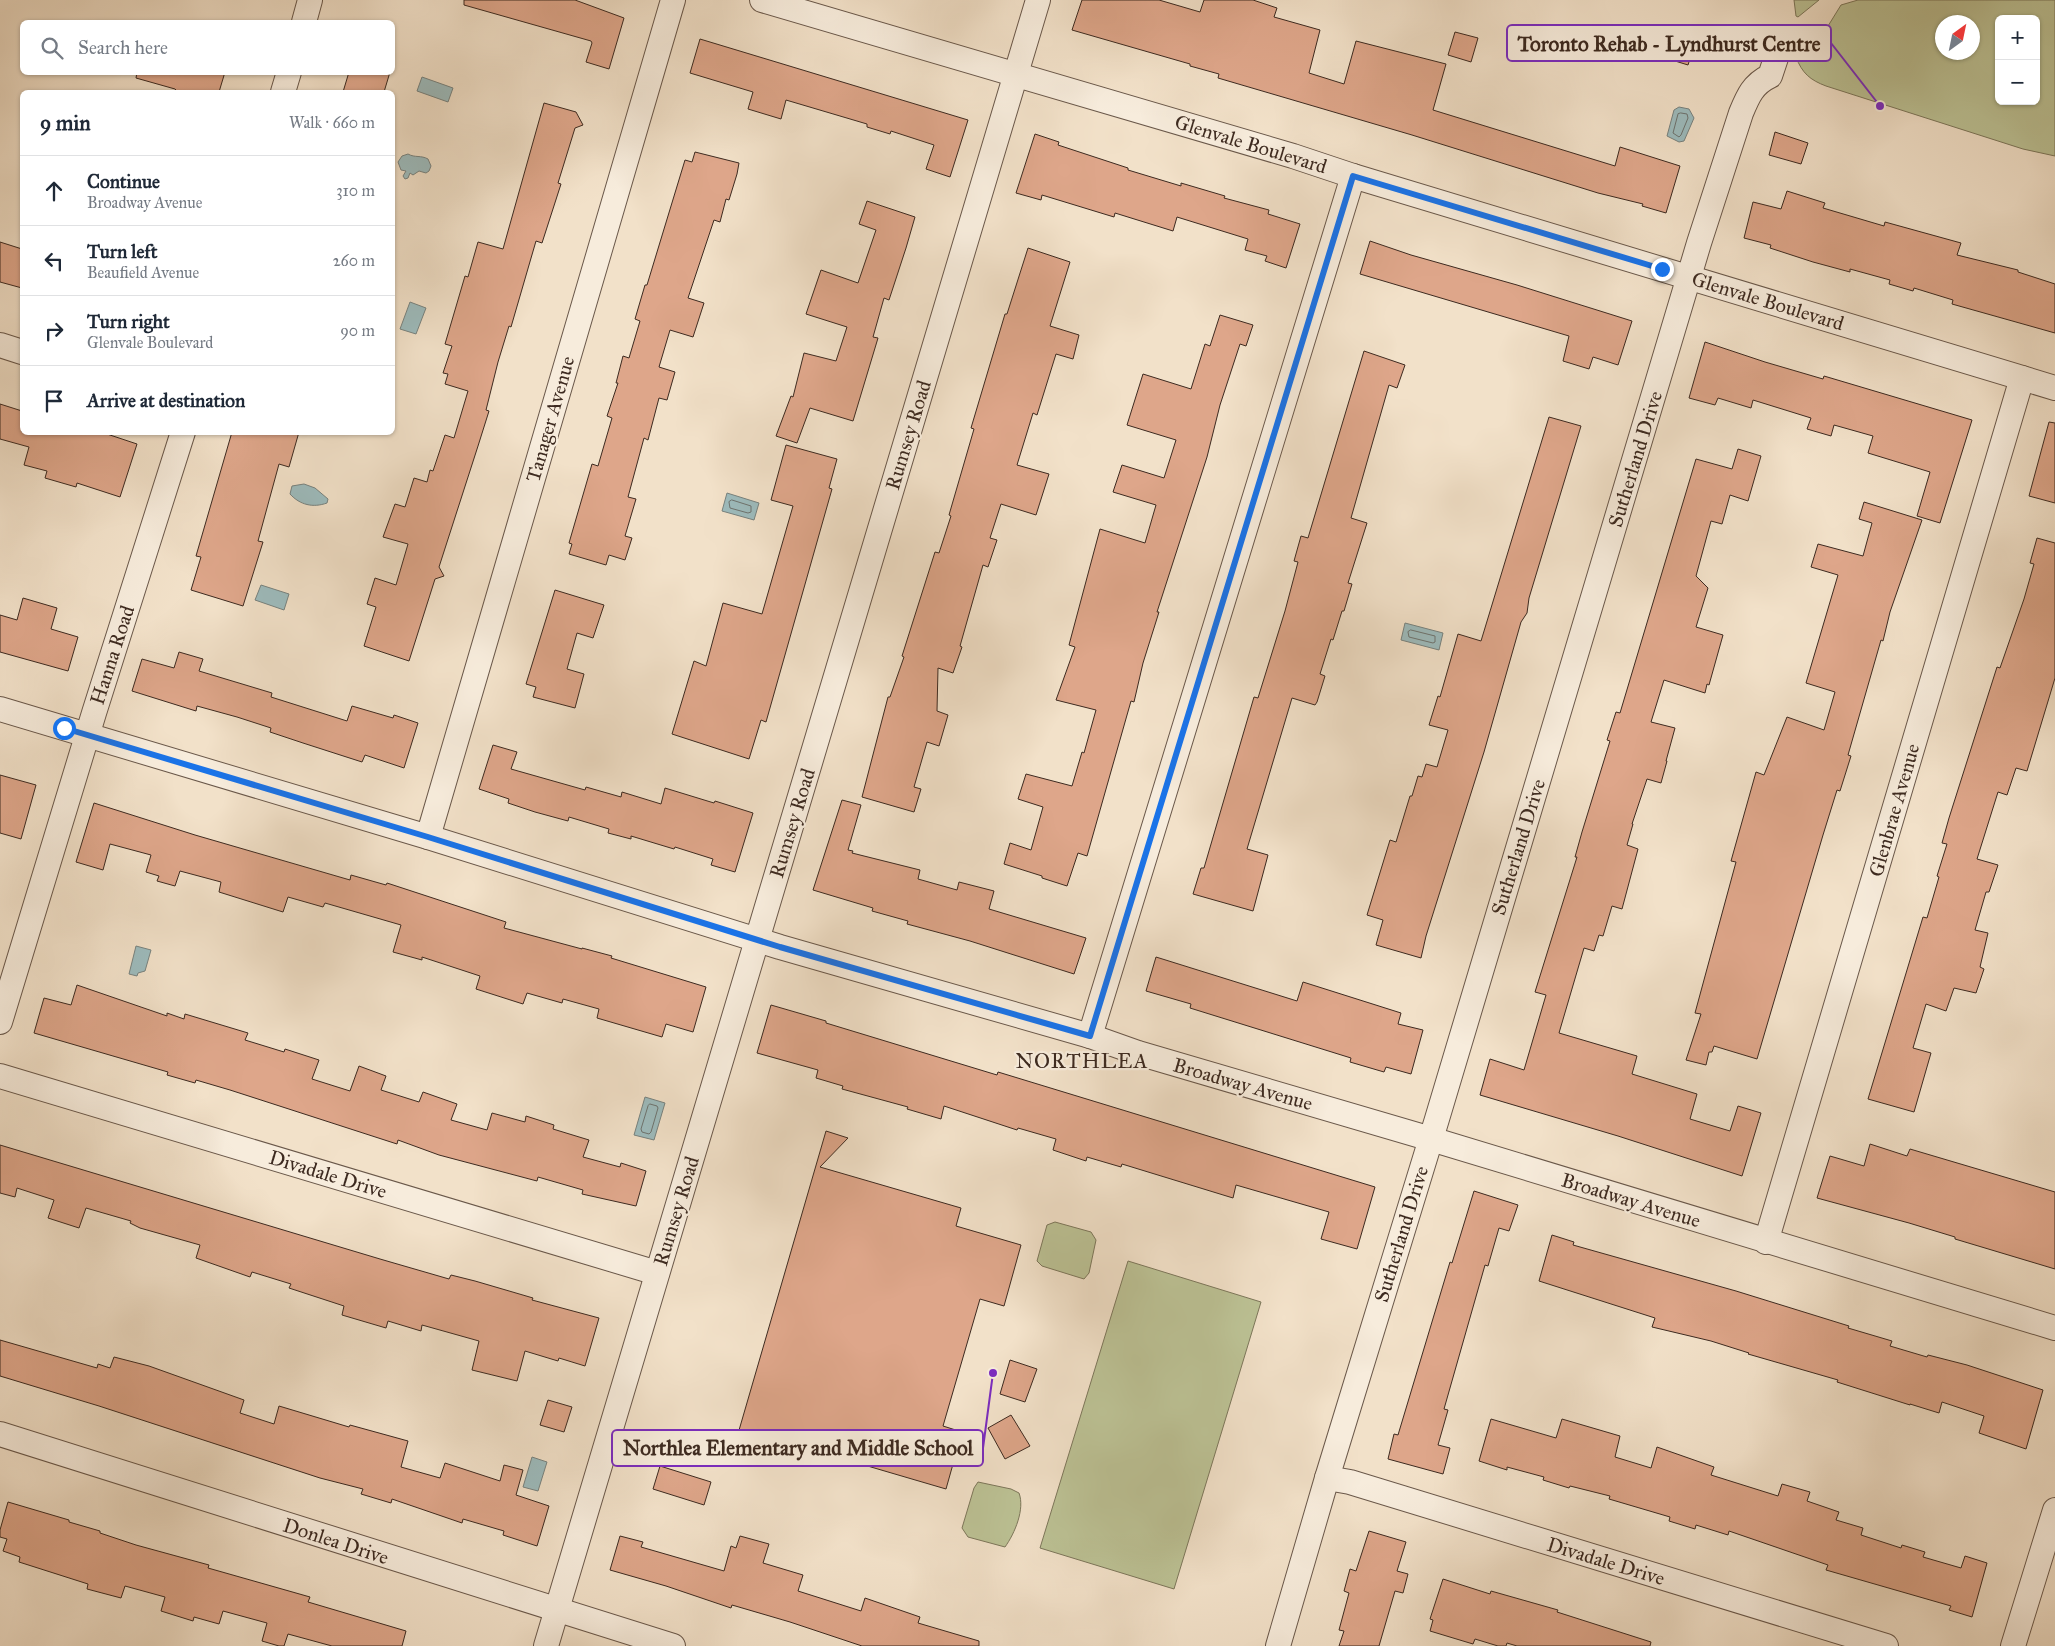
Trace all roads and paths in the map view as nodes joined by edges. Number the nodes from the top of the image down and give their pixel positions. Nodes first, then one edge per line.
1 (310, 0) edge
2 (673, 0) edge
3 (762, 0) edge
4 (1038, 0) edge
5 (305, 20) edge
6 (1776, 58) dead end
7 (1017, 74) junction
8 (288, 75) edge
9 (284, 90) edge
10 (1353, 176) junction
11 (1689, 278) junction
12 (0, 345) edge
13 (20, 351) edge
14 (2022, 378) junction
15 (2055, 388) edge
16 (182, 435) edge
17 (0, 709) edge
18 (87, 734) junction
19 (428, 837) junction
20 (757, 940) junction
21 (0, 1022) edge
22 (1090, 1036) junction
23 (0, 1076) edge
24 (1431, 1139) junction
25 (1766, 1242) junction
26 (657, 1273) junction
27 (2055, 1328) edge
28 (0, 1434) edge
29 (1326, 1478) junction
30 (2055, 1510) edge
31 (557, 1611) junction
32 (546, 1646) edge
33 (673, 1646) edge
34 (1278, 1646) edge
35 (1886, 1646) edge
36 (2013, 1646) edge

1 - 5 street
2 - 19 street, Tanager Avenue
3 - 7 street, Glenvale Boulevard
4 - 7 street, Rumsey Road
6 - 11 street, Sutherland Drive
7 - 10 street, Glenvale Boulevard
7 - 20 street, Rumsey Road
8 - 9 street
10 - 11 street, Glenvale Boulevard
10 - 22 street
11 - 14 street, Glenvale Boulevard
11 - 24 street, Sutherland Drive
12 - 13 street
14 - 15 street, Glenvale Boulevard
14 - 25 street, Glenbrae Avenue
16 - 18 street, Hanna Road
17 - 18 street, Broadway Avenue
18 - 19 street, Broadway Avenue
18 - 21 street, Hanna Road
19 - 20 street, Broadway Avenue
20 - 22 street, Broadway Avenue
20 - 26 street, Rumsey Road
22 - 24 street, Broadway Avenue
23 - 26 street, Divadale Drive
24 - 25 street, Broadway Avenue
24 - 29 street, Sutherland Drive
25 - 27 street, Broadway Avenue
26 - 31 street, Rumsey Road
28 - 31 street, Donlea Drive
29 - 34 street, Sutherland Drive
29 - 35 street, Divadale Drive
30 - 36 street
31 - 32 street, Rumsey Road
31 - 33 street, Donlea Drive

